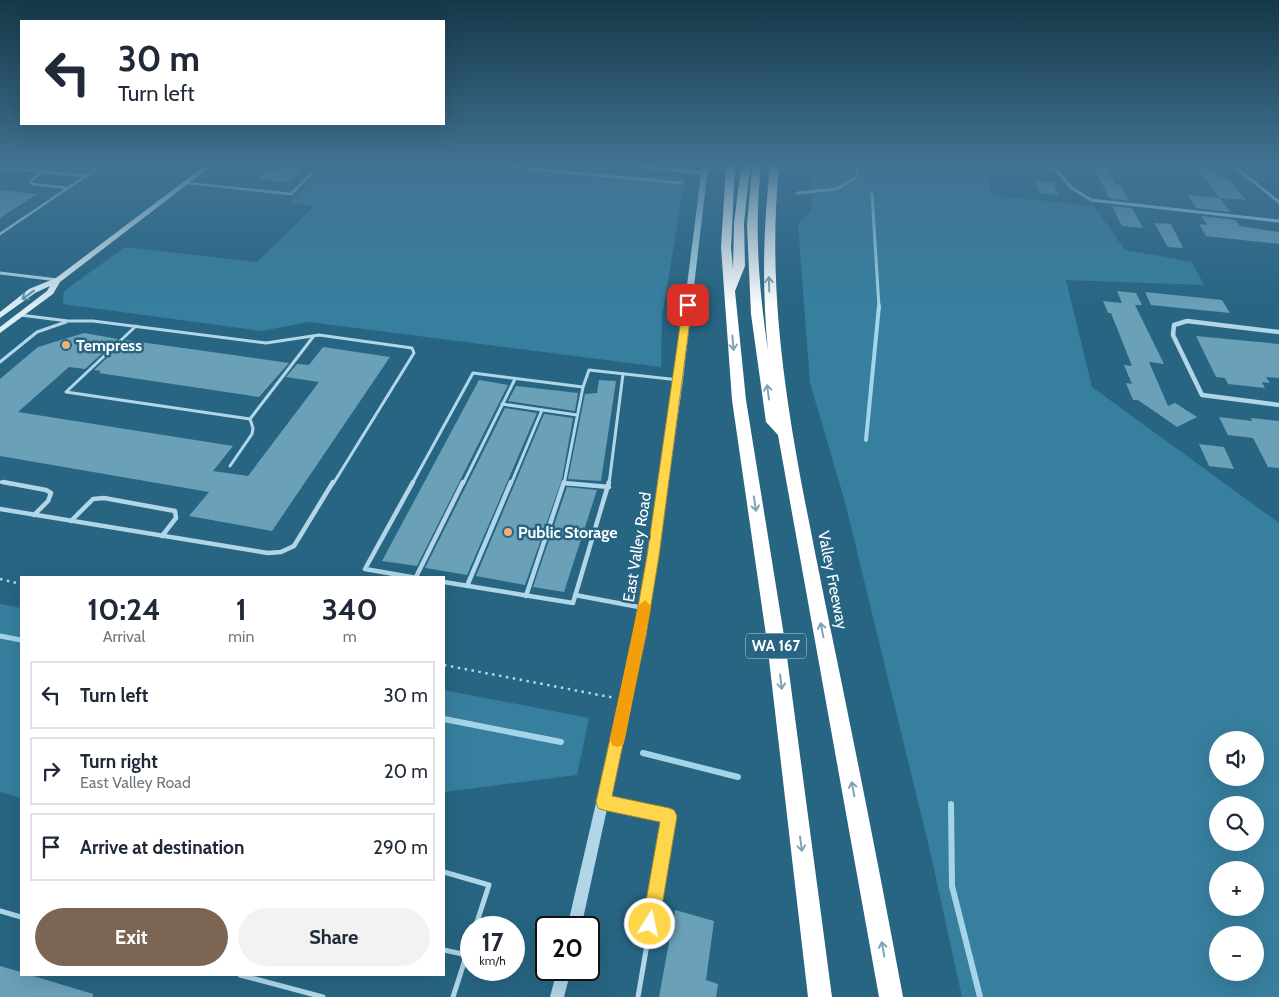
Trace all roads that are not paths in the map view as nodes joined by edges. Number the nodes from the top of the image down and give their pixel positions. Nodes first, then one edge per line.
1 (31, 214) edge
2 (146, 214) edge
3 (699, 214) edge
4 (728, 214) edge
5 (740, 214) edge
6 (753, 214) edge
7 (770, 214) edge
8 (1212, 214) edge
9 (1279, 221) edge
10 (0, 234) edge
11 (0, 273) edge
12 (58, 280) junction
13 (729, 295) junction
14 (20, 315) junction
15 (0, 316) edge
16 (68, 321) junction
17 (136, 326) junction
18 (0, 330) edge
19 (1279, 332) edge
20 (314, 336) junction
21 (0, 362) edge
22 (623, 374) junction
23 (515, 379) junction
24 (679, 380) junction
25 (582, 387) junction
26 (502, 404) junction
27 (1279, 405) edge
28 (542, 410) junction
29 (577, 415) junction
30 (250, 419) junction
31 (785, 437) junction
32 (230, 466) dead end
33 (0, 482) edge
34 (564, 483) junction
35 (609, 487) junction
36 (0, 510) edge
37 (34, 515) junction
38 (71, 521) junction
39 (162, 536) junction
40 (410, 576) edge
41 (417, 576) edge
42 (445, 582) edge
43 (467, 586) junction
44 (575, 594) junction
45 (526, 596) junction
46 (644, 608) junction
47 (603, 802) junction
48 (445, 872) edge
49 (0, 911) edge
50 (480, 916) edge
51 (577, 916) edge
52 (20, 917) edge
53 (445, 950) edge
54 (460, 954) edge
55 (460, 975) edge
56 (244, 976) edge
57 (561, 981) edge
58 (323, 997) edge
59 (453, 997) edge
60 (557, 997) edge
61 (638, 997) edge
62 (820, 997) edge
63 (891, 997) edge

1 - 10 lane
2 - 12 main road
3 - 24 street, East Valley Road
4 - 13 highway, WA 167
5 - 13 highway
31 -> 6 highway
31 -> 7 highway, Valley Freeway / WA 167
8 - 9 street
11 - 12 street
12 - 14 main road
12 -> 15 main road
13 -> 62 highway, WA 167
14 - 16 lane
14 - 18 main road
16 - 17 lane
16 - 21 lane
17 - 20 lane
17 - 30 lane
19 - 27 street
20 - 30 lane
20 - 39 lane
22 - 24 lane
22 - 25 lane
22 - 35 lane
23 - 25 lane
23 - 26 lane
23 - 40 lane
24 - 46 street, East Valley Road
25 - 29 lane
26 - 28 lane
26 - 41 lane
28 - 29 lane
28 - 43 lane
29 - 34 lane
30 - 32 lane
63 -> 31 highway, Valley Freeway / WA 167
33 - 37 lane
34 - 35 lane
34 - 45 lane
35 - 44 lane
36 - 37 lane
37 - 38 lane
38 - 39 lane
38 - 39 lane
42 - 43 lane
43 - 45 lane
44 - 45 lane
44 - 46 lane
46 - 47 street, East Valley Road
47 - 51 street, East Valley Road
47 - 61 lane
48 - 50 lane
49 - 52 lane
53 - 54 lane
55 - 59 lane
56 - 58 lane
57 - 60 street

